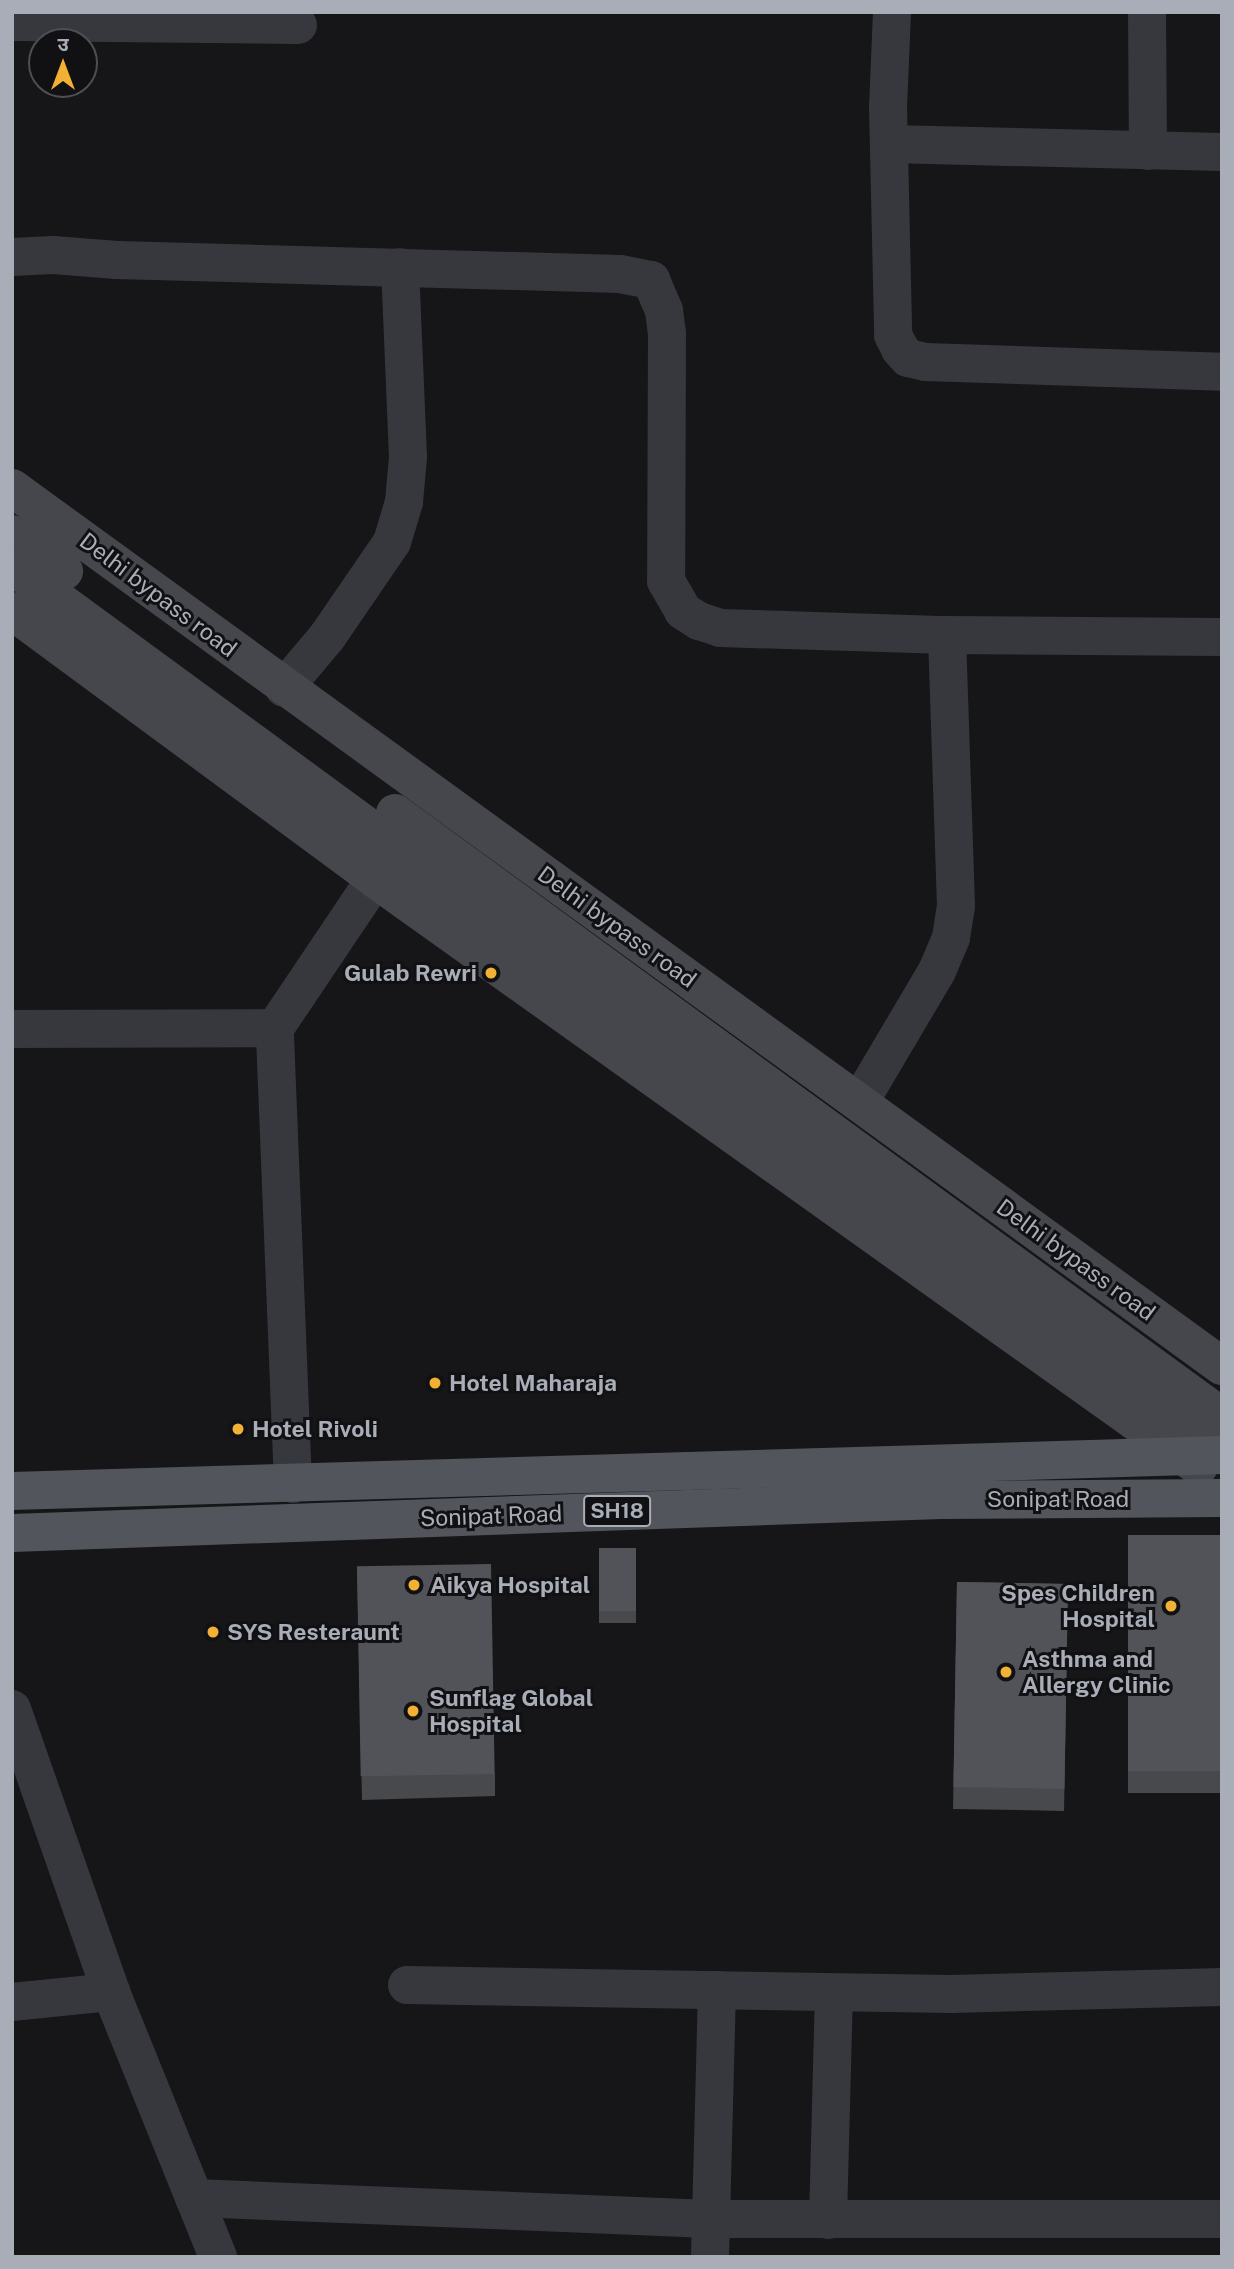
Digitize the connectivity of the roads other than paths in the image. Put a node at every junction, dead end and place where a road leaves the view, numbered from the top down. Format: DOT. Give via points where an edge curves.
graph roads {
  1 [pos="892,12"];
  2 [pos="1147,12"];
  3 [pos="12,22"];
  4 [pos="298,25"];
  5 [pos="890,144"];
  6 [pos="1148,151"];
  7 [pos="1222,152"];
  8 [pos="12,257"];
  9 [pos="400,267"];
  10 [pos="1222,372"];
  11 [pos="12,488"];
  12 [pos="24,558"];
  13 [pos="14,618"];
  14 [pos="947,635"];
  15 [pos="1222,637"];
  16 [pos="284,688"];
  17 [pos="375,879"];
  18 [pos="275,1028"];
  19 [pos="12,1029"];
  20 [pos="860,1101"];
  21 [pos="1222,1366"];
  22 [pos="1222,1417"];
  23 [pos="1222,1454"];
  24 [pos="1183,1458"];
  25 [pos="1222,1481"];
  26 [pos="293,1483"];
  27 [pos="12,1491"];
  28 [pos="1222,1498"];
  29 [pos="12,1533"];
  30 [pos="12,1709"];
  31 [pos="407,1985"];
  32 [pos="1222,1987"];
  33 [pos="717,1990"];
  34 [pos="111,1992"];
  35 [pos="834,1993"];
  36 [pos="12,2002"];
  37 [pos="194,2197"];
  38 [pos="710,2219"];
  39 [pos="1222,2219"];
  40 [pos="828,2220"];
  41 [pos="218,2257"];
  42 [pos="710,2257"];
  1 -- 5 [label="street"];
  2 -- 6 [label="street"];
  3 -- 4 [label="street"];
  5 -- 6 [label="street"];
  5 -- 10 [label="street" via="893,335 908,358"];
  6 -- 7 [label="street"];
  8 -- 9 [label="street"];
  9 -- 14 [label="street" via="620,274 651,281 664,310 667,333 666,581 683,611 720,628"];
  9 -- 16 [label="street" via="408,457 404,502 392,542 327,637"];
  11 -- 16 [label="main road, Delhi bypass road"];
  12 -- 22 [label="main road"];
  12 -- 23 [label="main road"];
  13 -- 17 [label="main road"];
  14 -- 15 [label="street"];
  14 -- 20 [label="street" via="956,906 951,938 937,971"];
  16 -- 20 [label="main road, Delhi bypass road"];
  17 -- 18 [label="street"];
  17 -- 24 [label="main road"];
  18 -- 19 [label="street"];
  18 -- 26 [label="street"];
  20 -- 21 [label="main road, Delhi bypass road"];
  23 -- 24 [label="main road, Sonipat Road / SH18"];
  24 -- 25 [label="main road"];
  24 -- 26 [label="main road, Sonipat Road / SH18"];
  26 -- 27 [label="main road, Sonipat Road / SH18"];
  28 -- 29 [label="main road, Sonipat Road / SH18" via="926,1500"];
  30 -- 34 [label="street"];
  31 -- 33 [label="street"];
  32 -- 35 [label="street"];
  33 -- 35 [label="street"];
  33 -- 38 [label="street"];
  34 -- 36 [label="street"];
  34 -- 37 [label="street"];
  35 -- 40 [label="street"];
  37 -- 38 [label="street"];
  37 -- 41 [label="street"];
  38 -- 40 [label="street"];
  38 -- 42 [label="street"];
  39 -- 40 [label="street"];
}
